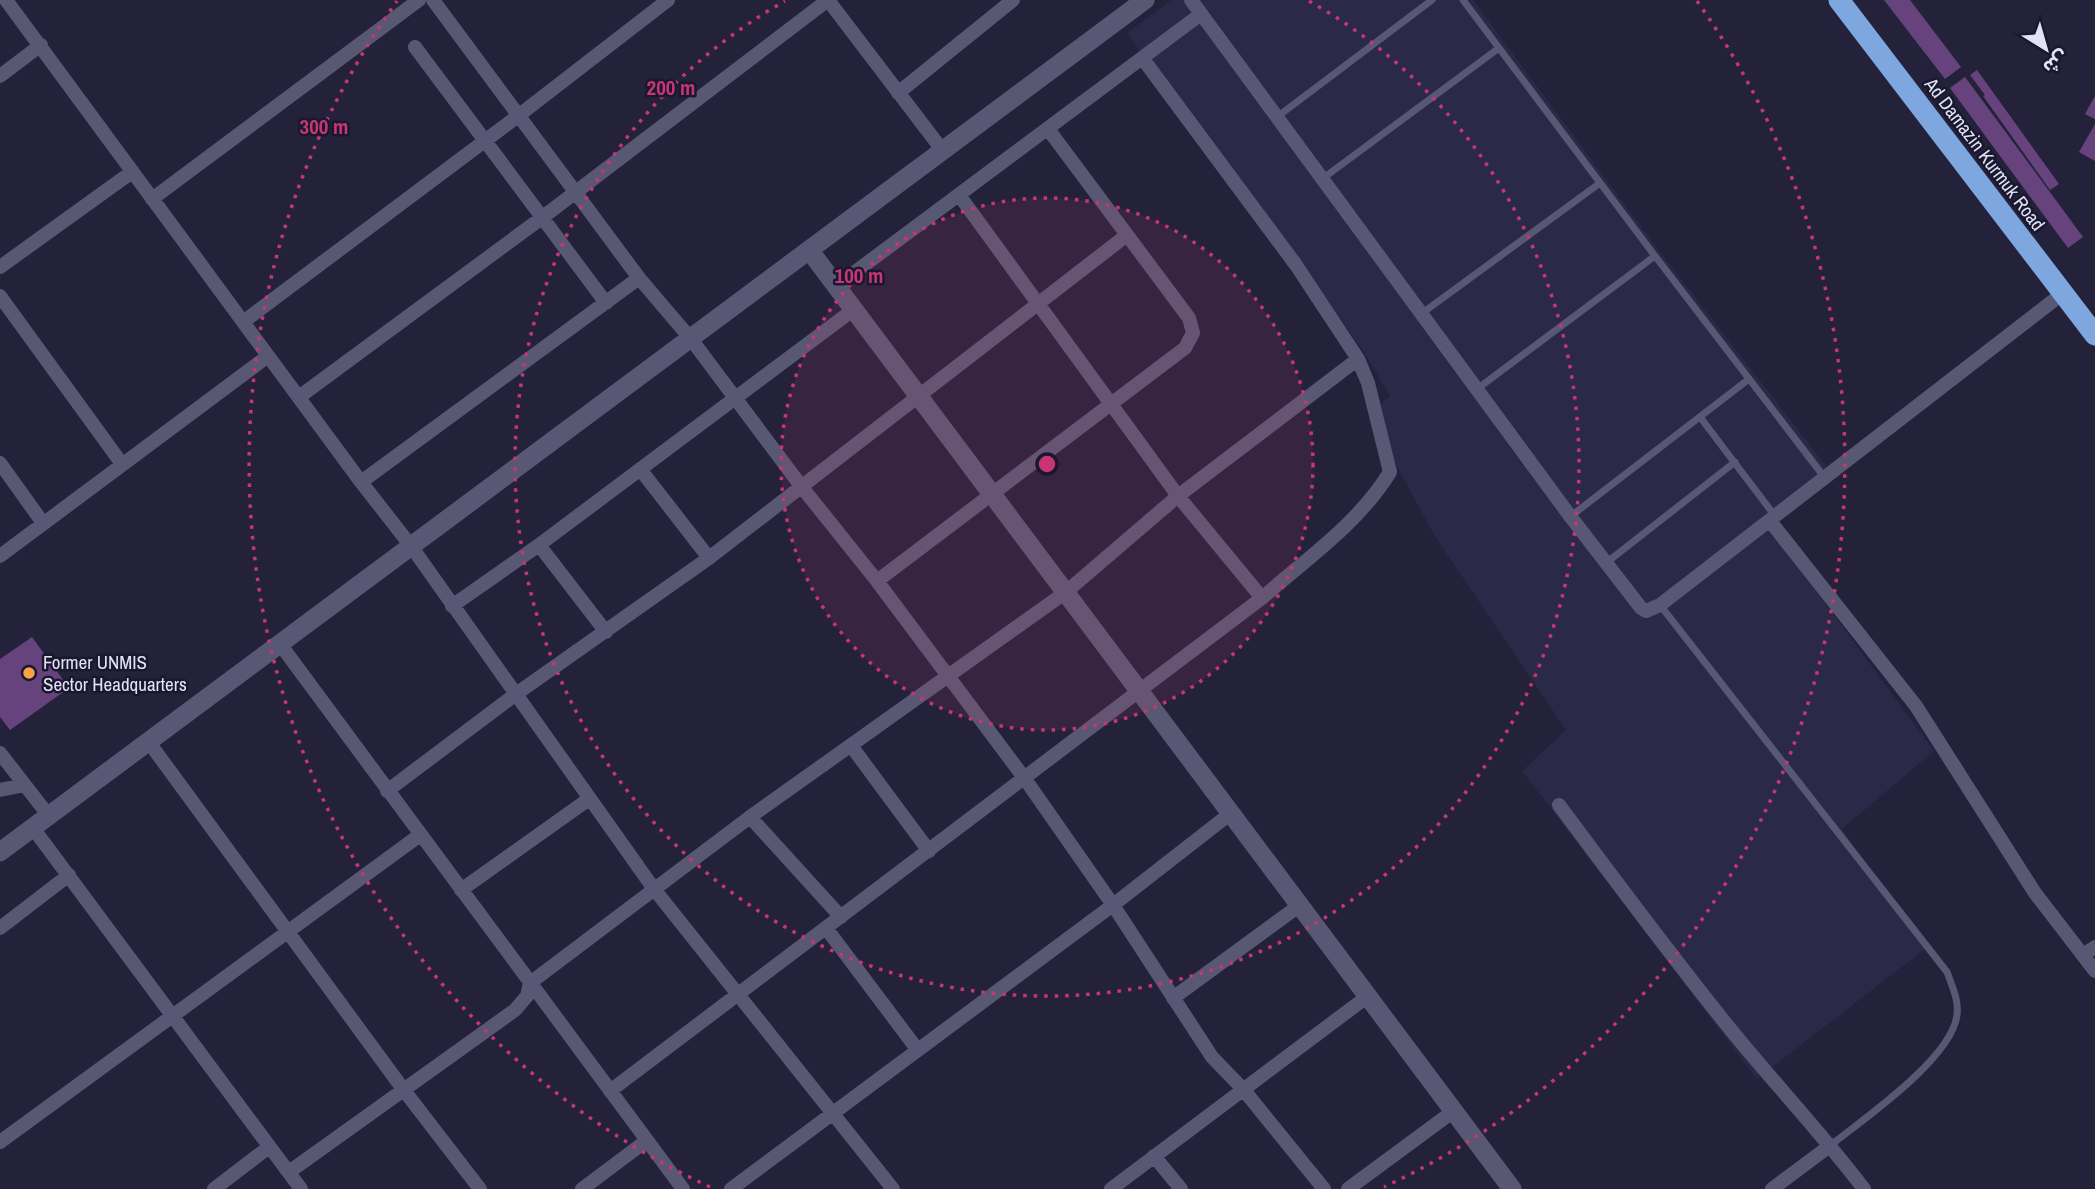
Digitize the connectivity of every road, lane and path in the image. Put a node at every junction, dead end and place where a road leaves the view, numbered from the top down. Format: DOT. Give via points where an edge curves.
graph roads {
  1 [pos="6,0"];
  2 [pos="419,0"];
  3 [pos="668,0"];
  4 [pos="828,0"];
  5 [pos="1013,0"];
  6 [pos="1145,0"];
  7 [pos="1191,0"];
  8 [pos="1432,0"];
  9 [pos="1463,0"];
  10 [pos="1839,0"];
  11 [pos="436,1"];
  12 [pos="1201,14"];
  13 [pos="41,45"];
  14 [pos="415,47"];
  15 [pos="1499,48"];
  16 [pos="1143,59"];
  17 [pos="0,76"];
  18 [pos="898,93"];
  19 [pos="518,116"];
  20 [pos="1277,117"];
  21 [pos="1048,129"];
  22 [pos="485,140"];
  23 [pos="943,151"];
  24 [pos="132,172"];
  25 [pos="1322,179"];
  26 [pos="1600,183"];
  27 [pos="577,191"];
  28 [pos="959,195"];
  29 [pos="152,199"];
  30 [pos="543,217"];
  31 [pos="1127,235"];
  32 [pos="810,251"];
  33 [pos="1655,256"];
  34 [pos="0,267"];
  35 [pos="639,278"];
  36 [pos="835,287"];
  37 [pos="2062,294"];
  38 [pos="0,296"];
  39 [pos="606,303"];
  40 [pos="1038,304"];
  41 [pos="853,310"];
  42 [pos="1421,314"];
  43 [pos="243,322"];
  44 [pos="2095,335"];
  45 [pos="691,338"];
  46 [pos="268,356"];
  47 [pos="1358,359"];
  48 [pos="1749,379"];
  49 [pos="1476,389"];
  50 [pos="917,396"];
  51 [pos="299,397"];
  52 [pos="735,398"];
  53 [pos="1111,404"];
  54 [pos="1700,416"];
  55 [pos="1735,461"];
  56 [pos="0,463"];
  57 [pos="122,464"];
  58 [pos="640,469"];
  59 [pos="1825,478"];
  60 [pos="361,482"];
  61 [pos="801,486"];
  62 [pos="991,494"];
  63 [pos="1178,496"];
  64 [pos="1570,516"];
  65 [pos="1773,519"];
  66 [pos="43,523"];
  67 [pos="539,545"];
  68 [pos="411,546"];
  69 [pos="0,556"];
  70 [pos="709,558"];
  71 [pos="1606,564"];
  72 [pos="877,581"];
  73 [pos="1066,592"];
  74 [pos="1262,598"];
  75 [pos="452,606"];
  76 [pos="1660,606"];
  77 [pos="606,632"];
  78 [pos="279,644"];
  79 [pos="948,675"];
  80 [pos="1140,692"];
  81 [pos="516,694"];
  82 [pos="148,741"];
  83 [pos="852,747"];
  84 [pos="0,753"];
  85 [pos="1025,779"];
  86 [pos="25,785"];
  87 [pos="0,790"];
  88 [pos="387,791"];
  89 [pos="589,799"];
  90 [pos="1559,804"];
  91 [pos="1231,813"];
  92 [pos="750,817"];
  93 [pos="41,822"];
  94 [pos="420,835"];
  95 [pos="929,851"];
  96 [pos="0,852"];
  97 [pos="69,875"];
  98 [pos="461,890"];
  99 [pos="653,890"];
  100 [pos="1113,905"];
  101 [pos="1300,905"];
  102 [pos="841,918"];
  103 [pos="0,928"];
  104 [pos="826,928"];
  105 [pos="289,932"];
  106 [pos="2089,951"];
  107 [pos="2095,971"];
  108 [pos="530,983"];
  109 [pos="738,996"];
  110 [pos="1368,996"];
  111 [pos="1173,998"];
  112 [pos="173,1016"];
  113 [pos="917,1049"];
  114 [pos="403,1089"];
  115 [pos="1243,1089"];
  116 [pos="610,1091"];
  117 [pos="1455,1110"];
  118 [pos="834,1112"];
  119 [pos="646,1141"];
  120 [pos="0,1142"];
  121 [pos="1831,1146"];
  122 [pos="270,1147"];
  123 [pos="1154,1156"];
  124 [pos="289,1172"];
  125 [pos="214,1189"];
  126 [pos="301,1189"];
  127 [pos="480,1189"];
  128 [pos="582,1189"];
  129 [pos="683,1189"];
  130 [pos="731,1189"];
  131 [pos="894,1189"];
  132 [pos="1111,1189"];
  133 [pos="1181,1189"];
  134 [pos="1324,1189"];
  135 [pos="1348,1189"];
  136 [pos="1512,1189"];
  137 [pos="1772,1189"];
  138 [pos="1864,1189"];
  1 -- 13 [label="street"];
  2 -- 29 [label="street"];
  3 -- 19 [label="street"];
  4 -- 18 [label="street"];
  4 -- 27 [label="street"];
  5 -- 18 [label="street"];
  6 -- 23 [label="street"];
  7 -- 12 [label="street"];
  8 -- 20 [label="lane"];
  9 -- 15 [label="lane"];
  10 -- 37 [label="highway, Ad Damazin Kurmuk Road"];
  11 -- 19 [label="street"];
  12 -- 16 [label="street"];
  12 -- 20 [label="street"];
  13 -- 17 [label="street"];
  13 -- 24 [label="street"];
  14 -- 22 [label="street"];
  15 -- 25 [label="lane"];
  15 -- 26 [label="lane"];
  16 -- 21 [label="street"];
  16 -- 47 [label="street" via="1296,265"];
  18 -- 23 [label="street"];
  19 -- 22 [label="street"];
  19 -- 27 [label="street"];
  20 -- 25 [label="street"];
  21 -- 28 [label="street"];
  21 -- 31 [label="street"];
  22 -- 30 [label="street"];
  22 -- 43 [label="street"];
  23 -- 32 [label="street"];
  24 -- 29 [label="street"];
  24 -- 34 [label="street"];
  25 -- 42 [label="street"];
  26 -- 33 [label="lane"];
  26 -- 42 [label="lane"];
  27 -- 30 [label="street"];
  27 -- 35 [label="street"];
  28 -- 36 [label="street"];
  28 -- 40 [label="street"];
  29 -- 43 [label="street"];
  30 -- 39 [label="street"];
  30 -- 51 [label="street"];
  31 -- 40 [label="street"];
  31 -- 53 [label="street" via="1189,318 1193,333 1185,348"];
  32 -- 36 [label="street"];
  32 -- 45 [label="street"];
  33 -- 48 [label="lane"];
  33 -- 49 [label="lane"];
  35 -- 39 [label="street"];
  35 -- 45 [label="street"];
  36 -- 41 [label="street"];
  37 -- 44 [label="highway, Ad Damazin Kurmuk Road"];
  37 -- 59 [label="street"];
  38 -- 57 [label="street"];
  39 -- 60 [label="street"];
  40 -- 50 [label="street"];
  40 -- 53 [label="street"];
  41 -- 50 [label="street"];
  41 -- 52 [label="street"];
  42 -- 49 [label="street"];
  43 -- 46 [label="street"];
  45 -- 52 [label="street"];
  45 -- 68 [label="street"];
  46 -- 51 [label="street"];
  46 -- 57 [label="street"];
  47 -- 63 [label="street"];
  47 -- 74 [label="street" via="1390,472 1377,495"];
  48 -- 54 [label="lane"];
  48 -- 59 [label="lane"];
  49 -- 64 [label="street"];
  50 -- 61 [label="street"];
  50 -- 62 [label="street"];
  51 -- 60 [label="street"];
  52 -- 58 [label="street"];
  52 -- 61 [label="street"];
  53 -- 62 [label="street"];
  53 -- 63 [label="street"];
  54 -- 55 [label="lane"];
  54 -- 64 [label="lane"];
  55 -- 65 [label="lane"];
  55 -- 71 [label="lane"];
  56 -- 66 [label="street"];
  57 -- 66 [label="street"];
  58 -- 67 [label="street"];
  58 -- 70 [label="street"];
  59 -- 65 [label="street"];
  60 -- 68 [label="street"];
  61 -- 70 [label="street"];
  61 -- 72 [label="street"];
  62 -- 72 [label="street"];
  62 -- 73 [label="street"];
  63 -- 73 [label="street"];
  63 -- 74 [label="street"];
  64 -- 71 [label="street"];
  65 -- 76 [label="street"];
  65 -- 106 [label="street" via="1916,706 2035,893"];
  66 -- 69 [label="street"];
  67 -- 75 [label="street"];
  67 -- 77 [label="street"];
  68 -- 75 [label="street"];
  68 -- 78 [label="street"];
  70 -- 77 [label="street"];
  71 -- 76 [label="street" via="1641,608 1648,612"];
  72 -- 79 [label="street"];
  73 -- 79 [label="street"];
  73 -- 80 [label="street"];
  74 -- 80 [label="street"];
  75 -- 81 [label="street"];
  76 -- 121 [label="lane" via="1947,972 1956,998 1957,1015 1941,1049"];
  77 -- 81 [label="street"];
  78 -- 82 [label="street"];
  78 -- 88 [label="street"];
  79 -- 83 [label="street"];
  79 -- 85 [label="street"];
  80 -- 85 [label="street"];
  80 -- 91 [label="street"];
  81 -- 88 [label="street"];
  81 -- 89 [label="street"];
  82 -- 93 [label="street"];
  82 -- 105 [label="street"];
  83 -- 92 [label="street"];
  83 -- 95 [label="street"];
  84 -- 86 [label="street"];
  85 -- 95 [label="street"];
  85 -- 100 [label="street"];
  86 -- 87 [label="street"];
  86 -- 93 [label="street"];
  88 -- 94 [label="street"];
  89 -- 98 [label="street"];
  89 -- 99 [label="street"];
  90 -- 121 [label="street" via="1728,1026"];
  91 -- 100 [label="street"];
  91 -- 101 [label="street"];
  92 -- 99 [label="street"];
  92 -- 102 [label="street"];
  93 -- 96 [label="street"];
  93 -- 97 [label="street"];
  94 -- 98 [label="street"];
  94 -- 105 [label="street"];
  95 -- 102 [label="street"];
  97 -- 103 [label="street"];
  97 -- 112 [label="street"];
  98 -- 108 [label="street"];
  99 -- 108 [label="street"];
  99 -- 109 [label="street"];
  100 -- 111 [label="street"];
  100 -- 113 [label="street"];
  101 -- 110 [label="street"];
  101 -- 111 [label="street"];
  102 -- 104 [label="street"];
  104 -- 109 [label="street"];
  104 -- 113 [label="street"];
  105 -- 112 [label="street"];
  105 -- 114 [label="street"];
  106 -- 107 [label="street"];
  108 -- 114 [label="street" via="527,996 515,1010"];
  108 -- 116 [label="street"];
  109 -- 116 [label="street"];
  109 -- 118 [label="street"];
  110 -- 115 [label="street"];
  110 -- 117 [label="street"];
  111 -- 115 [label="street" via="1212,1057"];
  112 -- 120 [label="street"];
  112 -- 122 [label="street"];
  113 -- 118 [label="street"];
  114 -- 124 [label="street"];
  114 -- 127 [label="street"];
  115 -- 123 [label="street"];
  115 -- 134 [label="street"];
  116 -- 119 [label="street"];
  117 -- 135 [label="street"];
  117 -- 136 [label="street"];
  118 -- 130 [label="street"];
  118 -- 131 [label="street"];
  119 -- 128 [label="street"];
  119 -- 129 [label="street"];
  121 -- 137 [label="street"];
  121 -- 138 [label="street"];
  122 -- 124 [label="street"];
  122 -- 125 [label="street"];
  123 -- 132 [label="street"];
  123 -- 133 [label="street"];
  124 -- 126 [label="street"];
}
